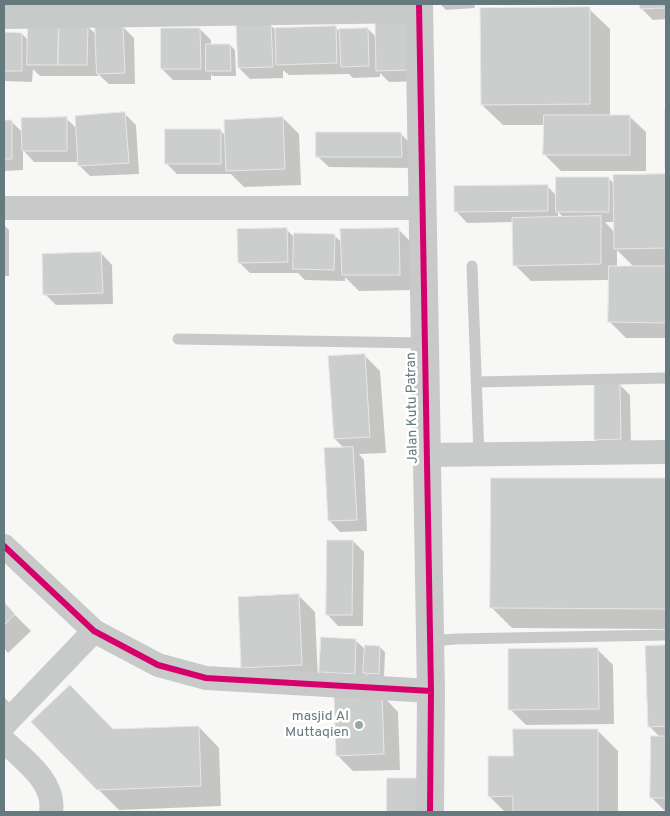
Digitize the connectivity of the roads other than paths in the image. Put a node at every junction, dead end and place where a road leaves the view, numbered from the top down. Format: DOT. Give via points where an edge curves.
graph roads {
  1 [pos="419,7"];
  2 [pos="4,17"];
  3 [pos="4,208"];
  4 [pos="423,208"];
  5 [pos="472,266"];
  6 [pos="178,338"];
  7 [pos="425,343"];
  8 [pos="666,378"];
  9 [pos="476,382"];
  10 [pos="666,452"];
  11 [pos="479,455"];
  12 [pos="427,456"];
  13 [pos="4,546"];
  14 [pos="94,631"];
  15 [pos="666,635"];
  16 [pos="430,641"];
  17 [pos="431,691"];
  18 [pos="4,726"];
  19 [pos="4,741"];
  20 [pos="51,812"];
  21 [pos="430,812"];
  1 -- 2 [label="street"];
  1 -- 4 [label="street, Jalan Kutu Patran"];
  3 -- 4 [label="street"];
  4 -- 7 [label="street, Jalan Kutu Patran"];
  5 -- 9 [label="lane"];
  6 -- 7 [label="lane"];
  7 -- 12 [label="street, Jalan Kutu Patran"];
  8 -- 9 [label="lane"];
  9 -- 11 [label="lane"];
  10 -- 11 [label="street"];
  11 -- 12 [label="street"];
  12 -- 16 [label="street, Jalan Kutu Patran"];
  13 -- 14 [label="street"];
  14 -- 17 [label="street" via="158,665 206,678"];
  14 -- 18 [label="street"];
  15 -- 16 [label="lane"];
  16 -- 17 [label="street, Jalan Kutu Patran"];
  17 -- 21 [label="street, Jalan Kutu Patran"];
  19 -- 20 [label="street" via="47,785 53,803"];
}
